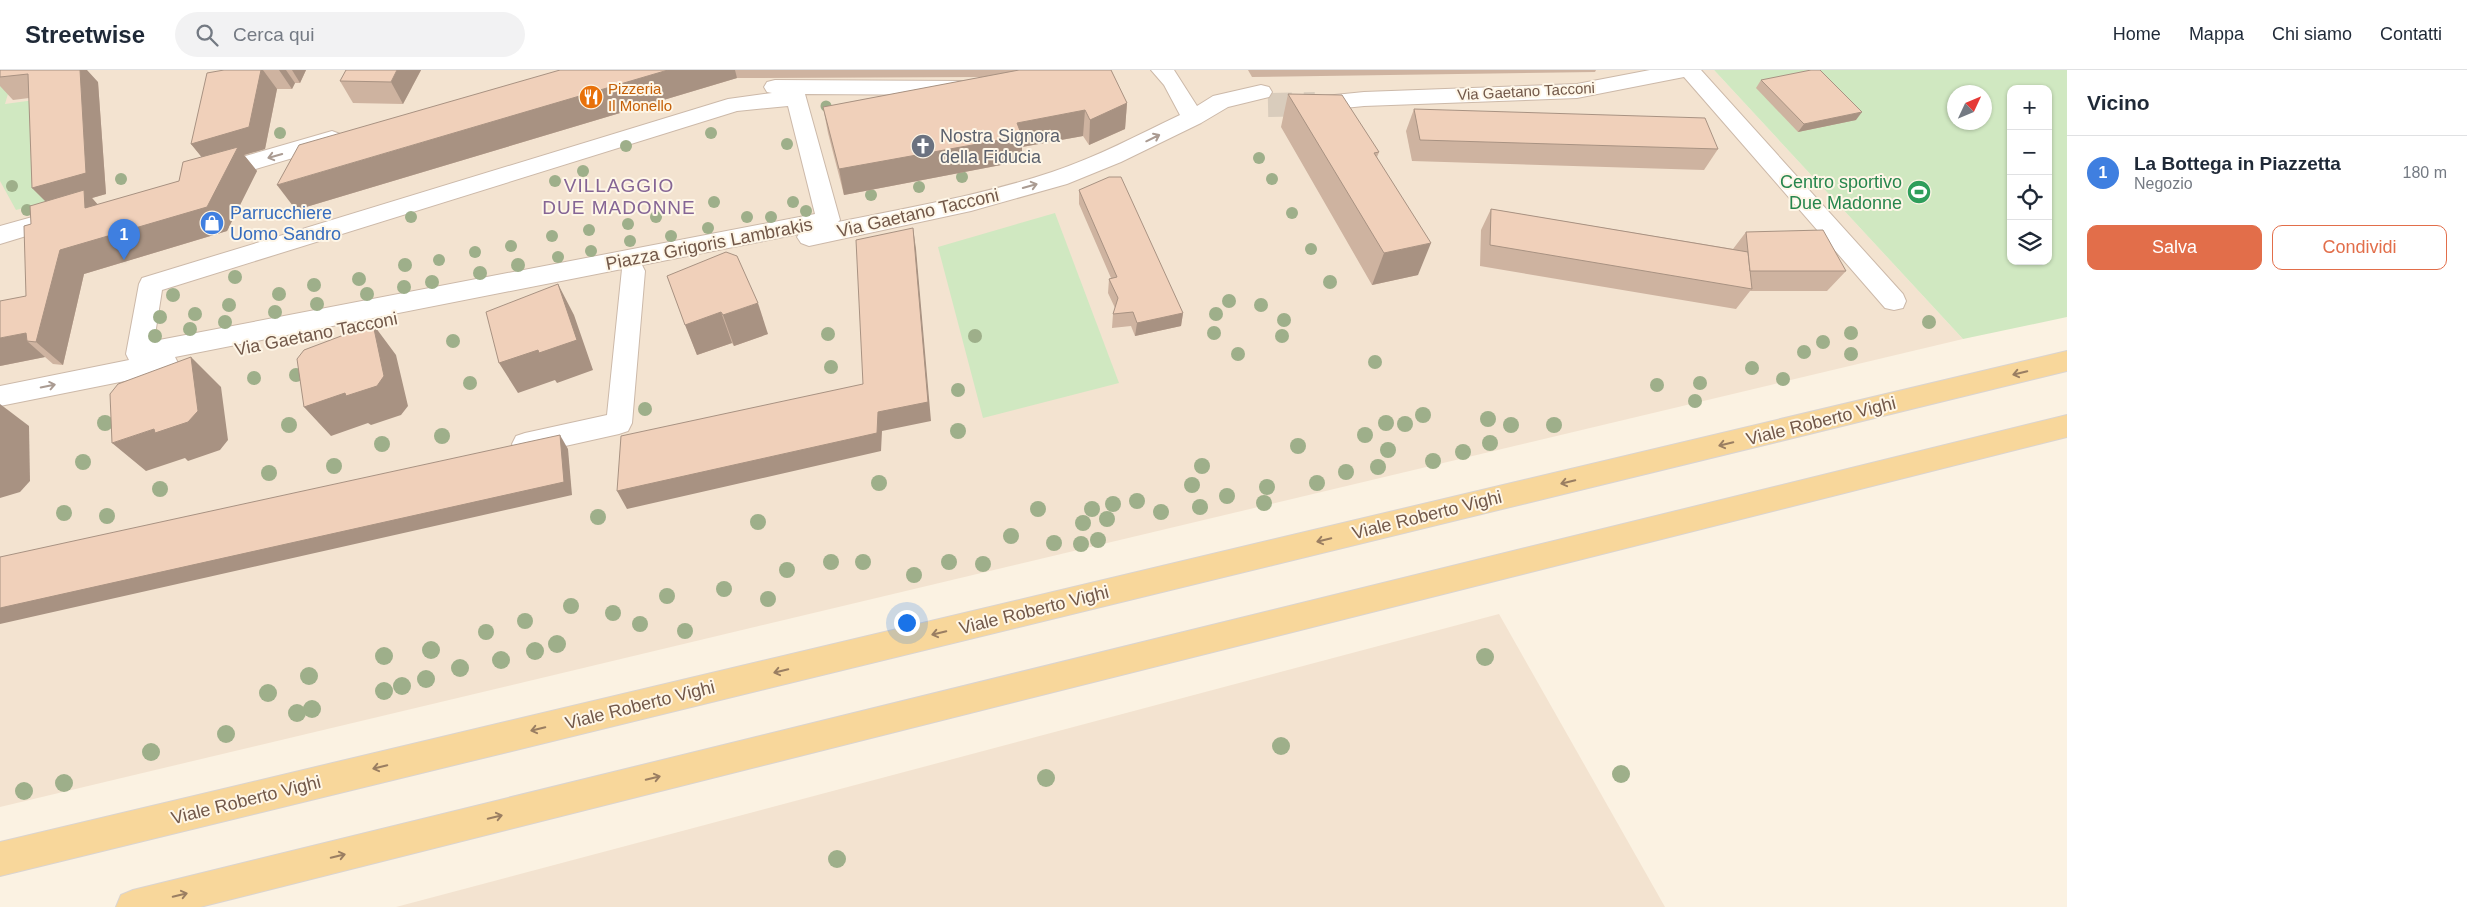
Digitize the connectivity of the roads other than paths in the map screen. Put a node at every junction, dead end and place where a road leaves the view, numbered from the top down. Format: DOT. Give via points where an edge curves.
graph roads {
  1 [pos="1162,70"];
  2 [pos="1687,70"];
  3 [pos="985,88"];
  4 [pos="1311,98"];
  5 [pos="1264,99"];
  6 [pos="1193,118"];
  7 [pos="356,132"];
  8 [pos="197,178"];
  9 [pos="86,210"];
  10 [pos="0,235"];
  11 [pos="632,271"];
  12 [pos="151,284"];
  13 [pos="1894,301"];
  14 [pos="2067,362"];
  15 [pos="118,373"];
  16 [pos="0,396"];
  17 [pos="2067,426"];
  18 [pos="503,448"];
  19 [pos="0,859"];
  20 [pos="132,907"];
  1 -- 6 [label="street"];
  2 -- 4 [label="street, Via Gaetano Tacconi" via="1576,91"];
  2 -- 13 [label="street"];
  3 -- 15 [label="street" via="749,85 138,276"];
  5 -- 6 [label="street, Via Gaetano Tacconi"];
  11 -- 6 [label="street, Via Gaetano Tacconi, one-way" via="971,203 1059,178"];
  7 -- 8 [label="street, one-way"];
  9 -- 10 [label="street"];
  11 -- 15 [label="street, Via Gaetano Tacconi"];
  11 -- 18 [label="street" via="619,423"];
  12 -- 12 [label="street, Piazza Grigoris Lambrakis" via="736,104 797,98 828,220 139,354"];
  14 -- 19 [label="main road, Viale Roberto Vighi, one-way"];
  16 -- 15 [label="street, Via Gaetano Tacconi, one-way"];
  20 -- 17 [label="main road, one-way"];
}
